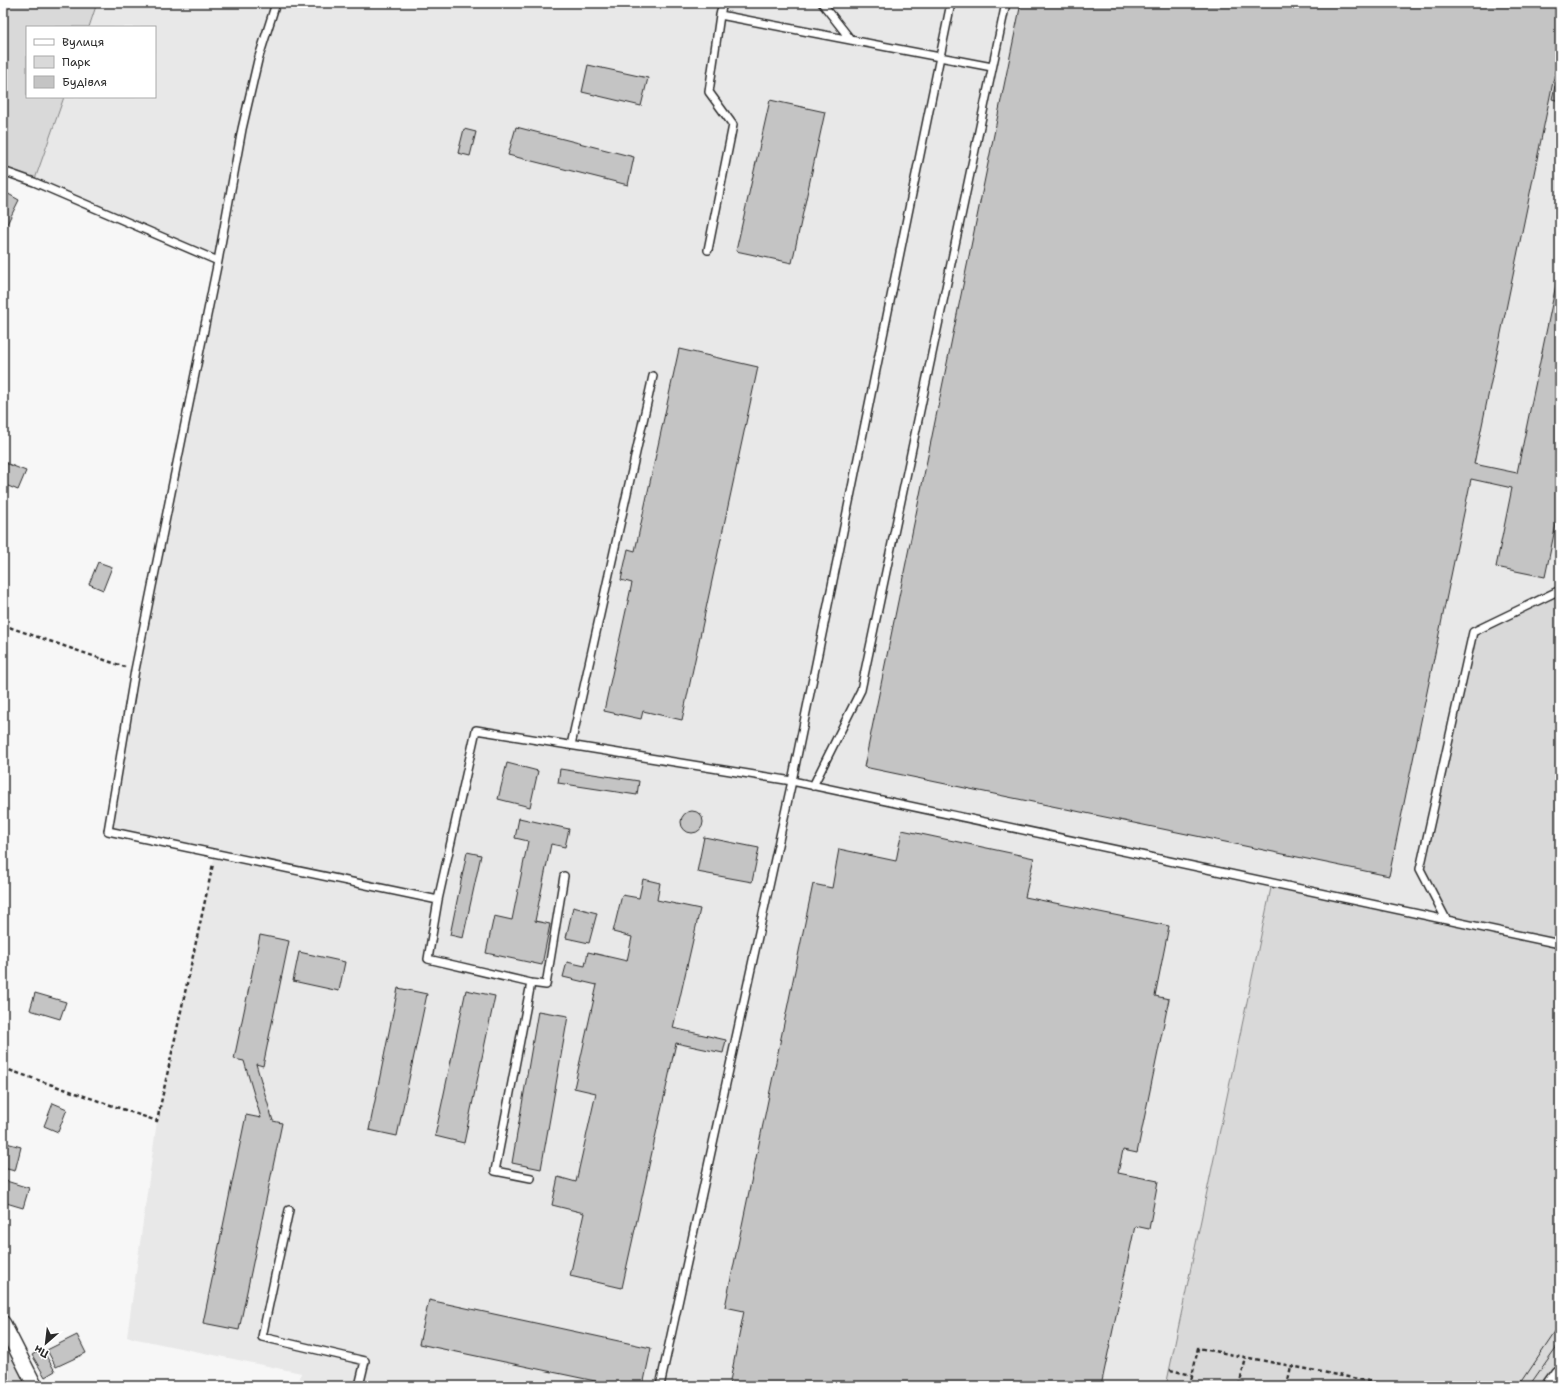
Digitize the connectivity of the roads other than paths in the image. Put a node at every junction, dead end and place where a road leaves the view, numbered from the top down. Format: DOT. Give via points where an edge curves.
graph roads {
  1 [pos="276,3"];
  2 [pos="723,3"];
  3 [pos="822,3"];
  4 [pos="951,3"];
  5 [pos="1006,3"];
  6 [pos="720,15"];
  7 [pos="851,40"];
  8 [pos="940,57"];
  9 [pos="992,67"];
  10 [pos="3,171"];
  11 [pos="708,250"];
  12 [pos="218,261"];
  13 [pos="653,376"];
  14 [pos="1560,590"];
  15 [pos="571,745"];
  16 [pos="792,781"];
  17 [pos="813,786"];
  18 [pos="564,876"];
  19 [pos="438,900"];
  20 [pos="1446,919"];
  21 [pos="1560,944"];
  22 [pos="531,983"];
  23 [pos="531,1178"];
  24 [pos="289,1210"];
  25 [pos="3,1323"];
  26 [pos="1560,1375"];
  27 [pos="35,1386"];
  28 [pos="359,1386"];
  29 [pos="660,1386"];
  30 [pos="1552,1386"];
  1 -- 12 [label="lane" via="258,60 244,121"];
  2 -- 6 [label="lane"];
  3 -- 7 [label="lane"];
  4 -- 8 [label="lane"];
  5 -- 9 [label="lane"];
  6 -- 7 [label="lane"];
  6 -- 11 [label="lane" via="709,92 733,125"];
  7 -- 8 [label="lane"];
  8 -- 9 [label="lane"];
  8 -- 16 [label="lane"];
  9 -- 17 [label="lane" via="861,690"];
  10 -- 12 [label="lane"];
  12 -- 19 [label="lane" via="135,670 108,831"];
  13 -- 15 [label="lane"];
  14 -- 20 [label="lane" via="1473,632 1420,870"];
  15 -- 16 [label="lane"];
  15 -- 19 [label="lane" via="476,730"];
  16 -- 17 [label="lane"];
  16 -- 29 [label="lane"];
  17 -- 20 [label="lane"];
  18 -- 22 [label="lane" via="546,985"];
  19 -- 22 [label="lane" via="428,959"];
  20 -- 21 [label="lane"];
  22 -- 23 [label="lane" via="495,1171"];
  24 -- 28 [label="lane" via="262,1337 365,1361"];
  25 -- 27 [label="street"];
  26 -- 30 [label="main road"];
}
